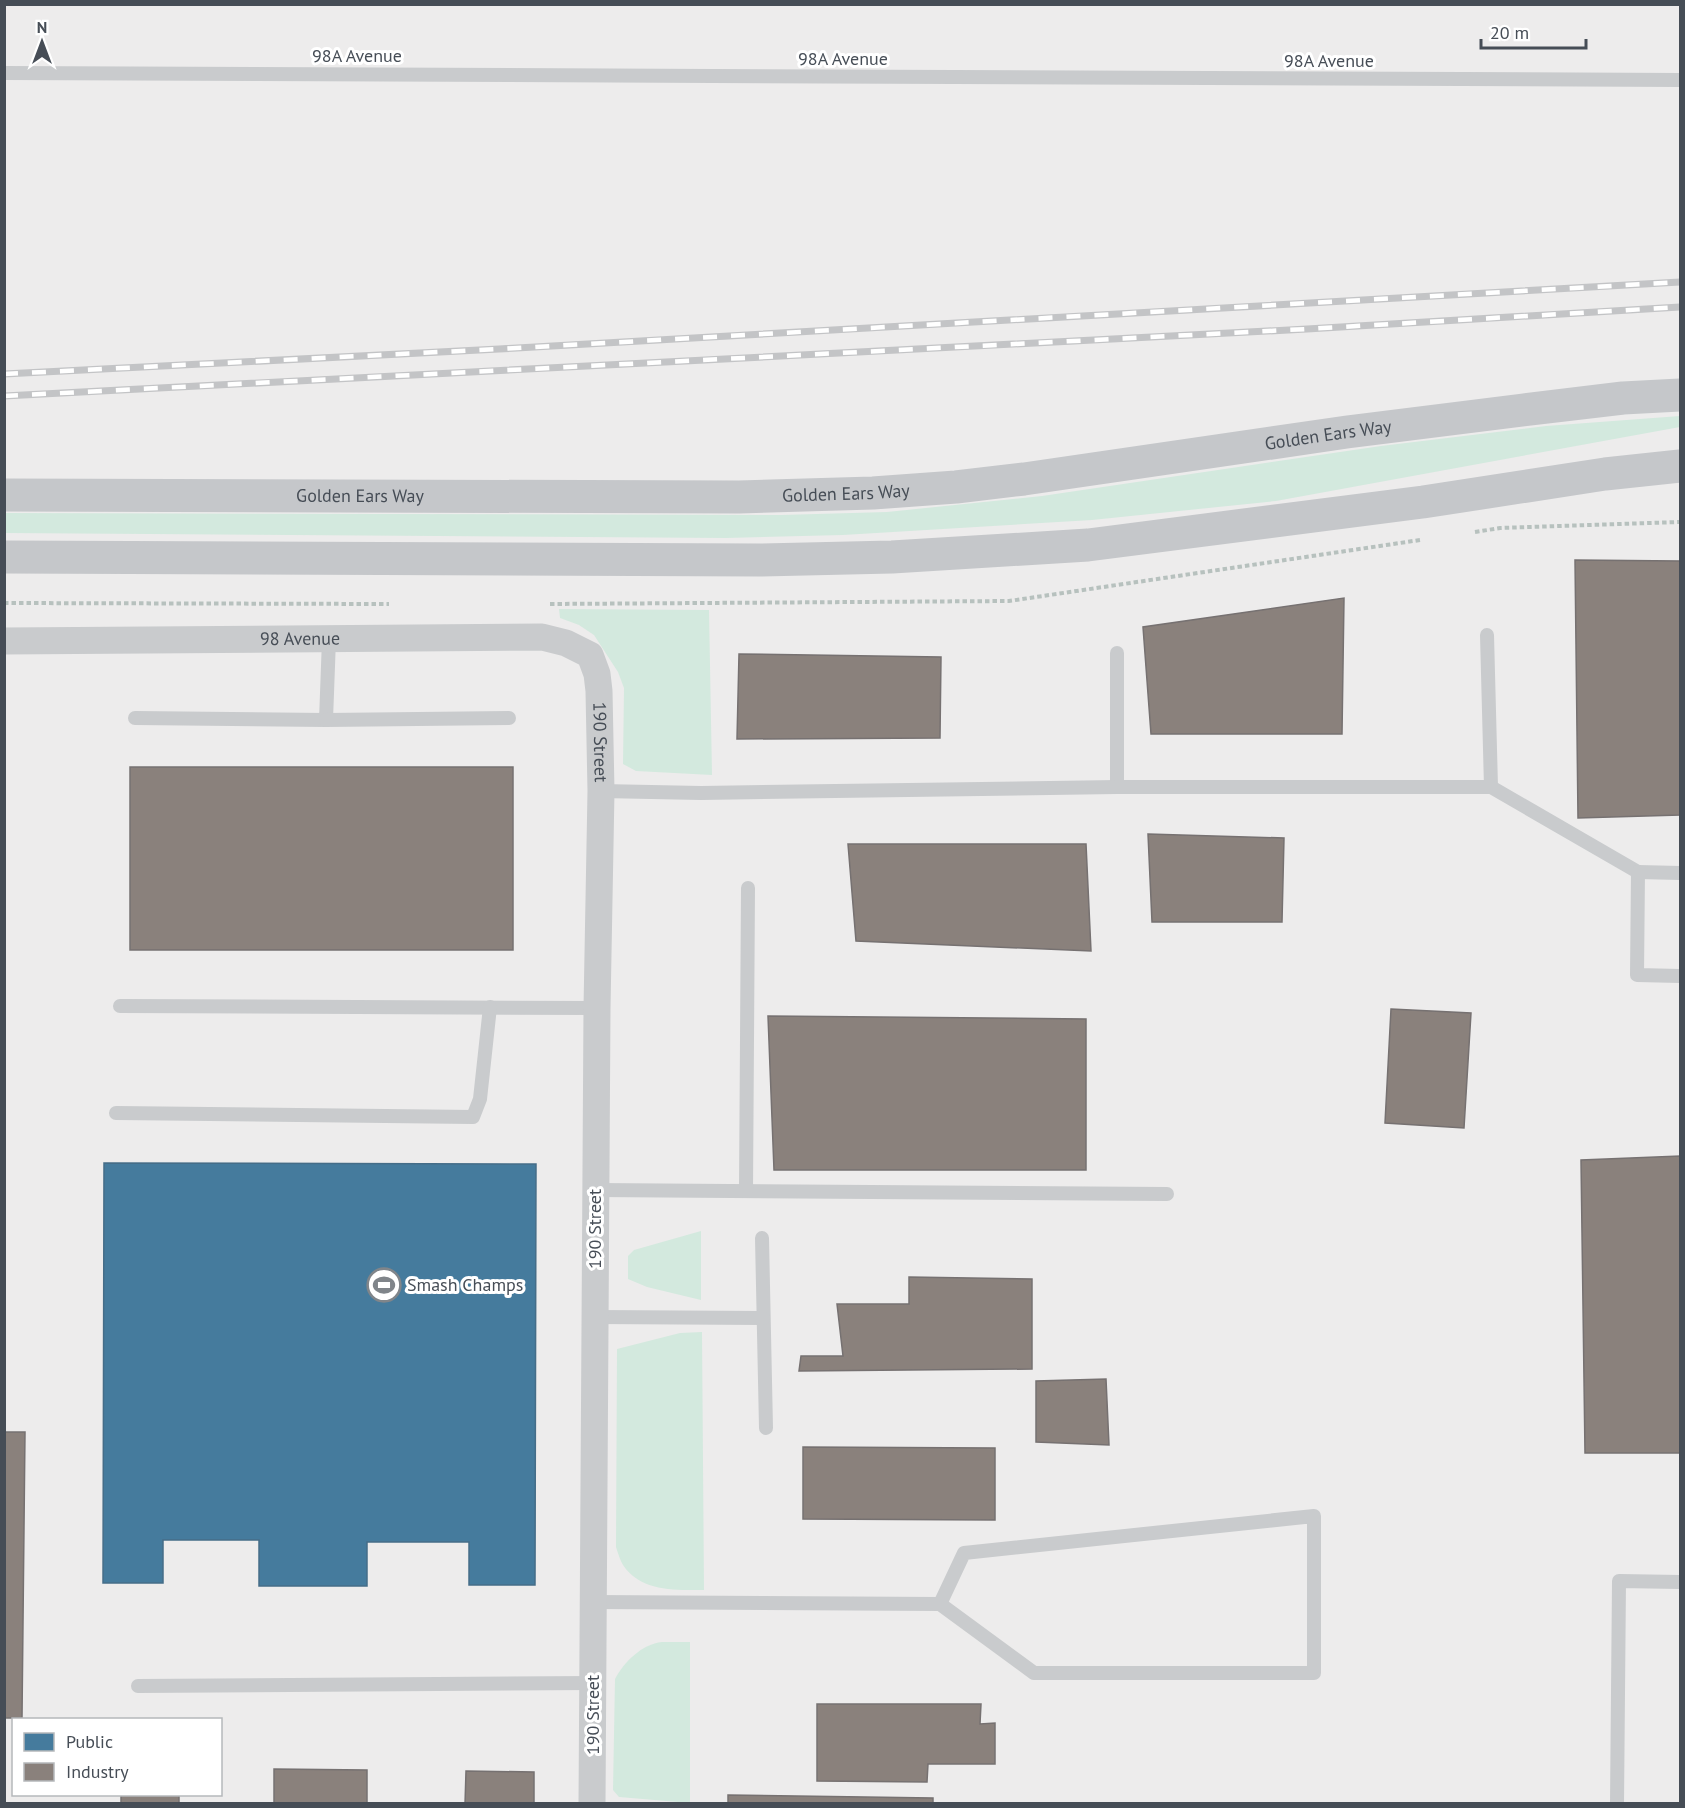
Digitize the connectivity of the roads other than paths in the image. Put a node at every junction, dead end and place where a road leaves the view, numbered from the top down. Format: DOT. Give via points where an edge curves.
graph roads {
  1 [pos="4,73"];
  2 [pos="1680,80"];
  3 [pos="1680,395"];
  4 [pos="1680,466"];
  5 [pos="4,495"];
  6 [pos="4,557"];
  7 [pos="1487,634"];
  8 [pos="329,639"];
  9 [pos="4,641"];
  10 [pos="1117,653"];
  11 [pos="590,655"];
  12 [pos="135,718"];
  13 [pos="509,718"];
  14 [pos="326,720"];
  15 [pos="1117,787"];
  16 [pos="1491,787"];
  17 [pos="601,791"];
  18 [pos="1638,872"];
  19 [pos="1680,873"];
  20 [pos="748,888"];
  21 [pos="1680,976"];
  22 [pos="120,1006"];
  23 [pos="490,1008"];
  24 [pos="597,1008"];
  25 [pos="116,1113"];
  26 [pos="596,1190"];
  27 [pos="746,1191"];
  28 [pos="1167,1194"];
  29 [pos="762,1238"];
  30 [pos="595,1317"];
  31 [pos="764,1318"];
  32 [pos="766,1428"];
  33 [pos="1680,1582"];
  34 [pos="593,1602"];
  35 [pos="940,1604"];
  36 [pos="593,1683"];
  37 [pos="138,1686"];
  38 [pos="592,1803"];
  39 [pos="1617,1803"];
  1 -- 2 [label="lane, 98A Avenue"];
  3 -- 5 [label="main road, Golden Ears Way" via="1623,398 1347,432 956,487 873,493 739,497"];
  4 -- 6 [label="main road" via="1088,544 892,557"];
  7 -- 16 [label="lane"];
  8 -- 9 [label="street, 98 Avenue"];
  8 -- 11 [label="street, 98 Avenue" via="542,637"];
  8 -- 14 [label="lane"];
  10 -- 15 [label="lane"];
  11 -- 17 [label="street, 190 Street" via="599,691"];
  12 -- 14 [label="lane"];
  13 -- 14 [label="lane"];
  15 -- 16 [label="lane"];
  15 -- 17 [label="lane"];
  16 -- 18 [label="lane"];
  17 -- 24 [label="street, 190 Street"];
  18 -- 19 [label="lane"];
  18 -- 21 [label="lane" via="1637,975"];
  20 -- 27 [label="lane"];
  22 -- 23 [label="lane"];
  23 -- 24 [label="lane"];
  23 -- 25 [label="lane" via="480,1099 473,1117"];
  24 -- 26 [label="street, 190 Street"];
  26 -- 27 [label="lane"];
  26 -- 30 [label="street, 190 Street"];
  27 -- 28 [label="lane"];
  29 -- 31 [label="lane"];
  30 -- 31 [label="lane"];
  30 -- 34 [label="street, 190 Street"];
  31 -- 32 [label="lane"];
  33 -- 39 [label="lane" via="1619,1581"];
  34 -- 35 [label="lane"];
  34 -- 36 [label="street, 190 Street"];
  35 -- 35 [label="lane" via="1034,1673 1314,1673 1314,1516 964,1553"];
  36 -- 37 [label="lane"];
  36 -- 38 [label="street, 190 Street"];
}
